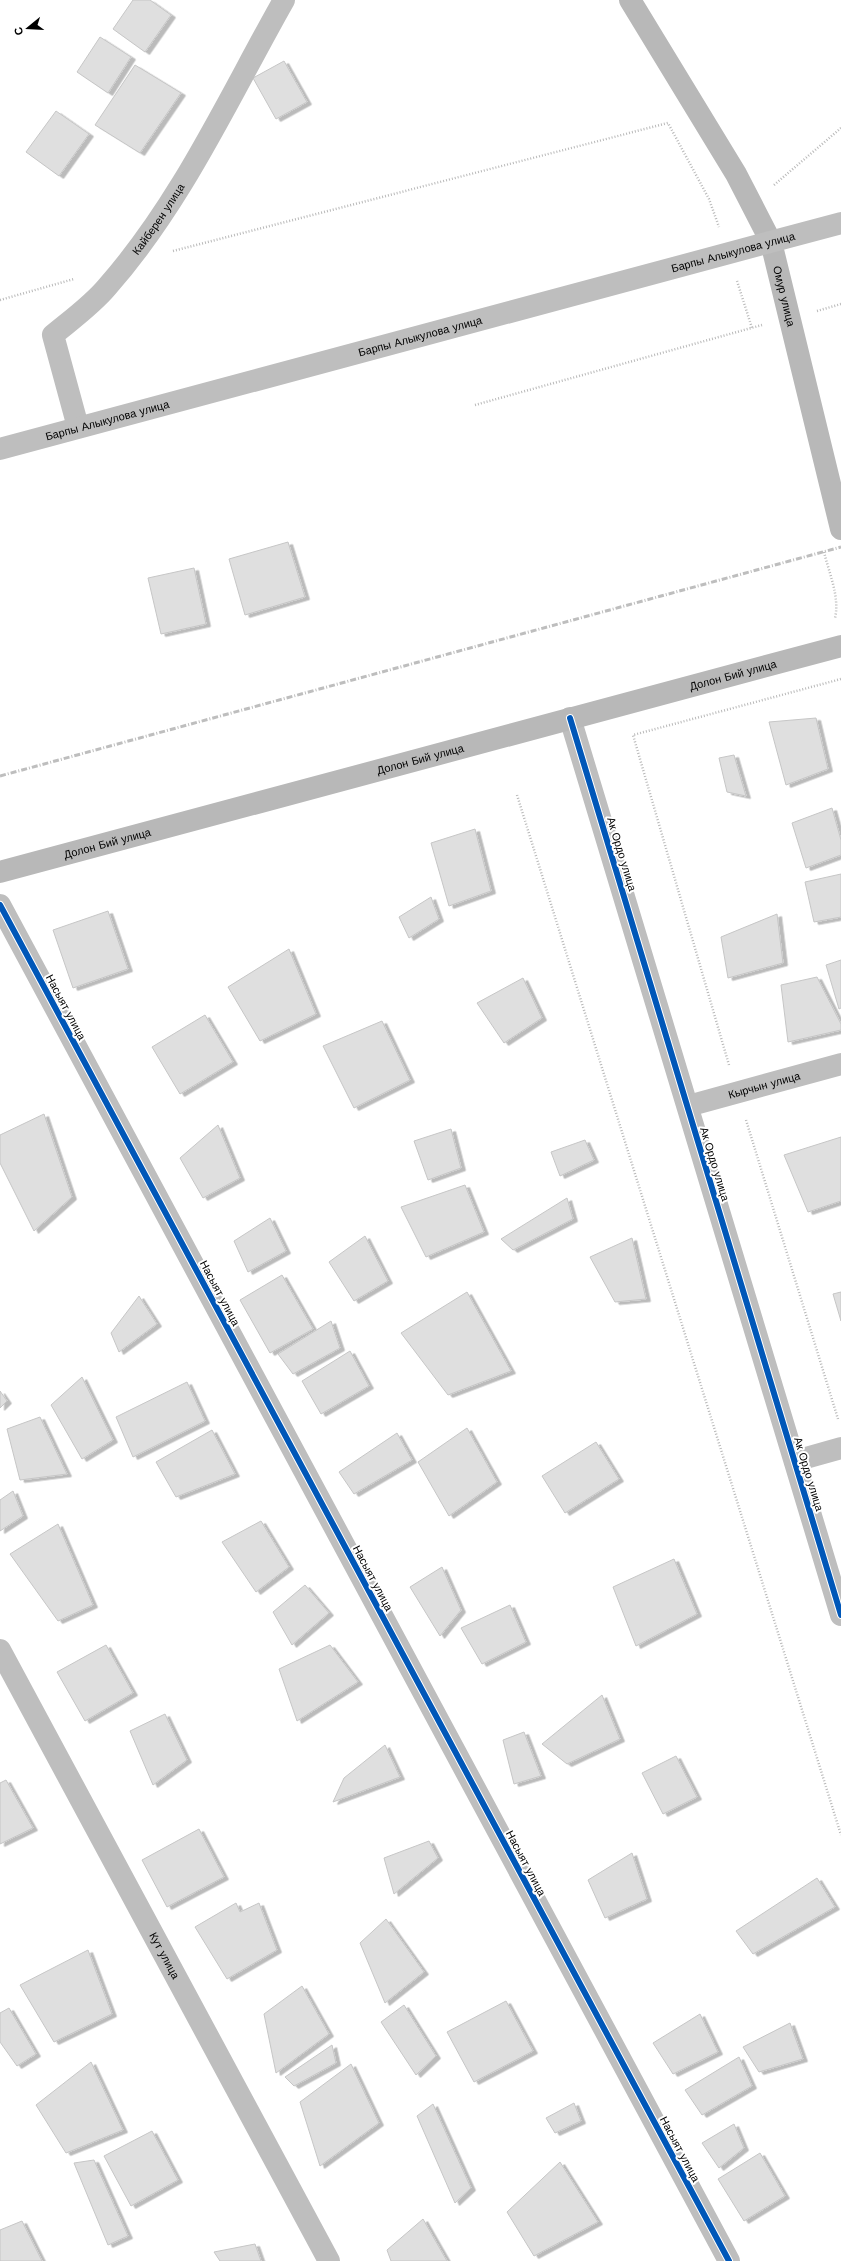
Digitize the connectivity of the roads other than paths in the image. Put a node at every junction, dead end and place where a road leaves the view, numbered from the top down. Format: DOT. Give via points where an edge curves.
graph roads {
  1 [pos="284,0"];
  2 [pos="630,0"];
  3 [pos="841,223"];
  4 [pos="771,242"];
  5 [pos="78,427"];
  6 [pos="0,449"];
  7 [pos="841,529"];
  8 [pos="841,646"];
  9 [pos="570,718"];
  10 [pos="0,872"];
  11 [pos="0,905"];
  12 [pos="841,1064"];
  13 [pos="688,1106"];
  14 [pos="841,1448"];
  15 [pos="795,1461"];
  16 [pos="841,1615"];
  17 [pos="0,1650"];
  18 [pos="329,2261"];
  19 [pos="729,2261"];
  1 -- 5 [label="street, Кайберен улица" via="218,122 154,226 107,288 53,335"];
  2 -- 4 [label="street, Омур улица" via="745,191"];
  3 -- 4 [label="street, Барпы Алыкулова улица"];
  4 -- 5 [label="street, Барпы Алыкулова улица"];
  4 -- 7 [label="street, Омур улица"];
  5 -- 6 [label="street, Барпы Алыкулова улица"];
  8 -- 9 [label="street, Долон Бий улица"];
  9 -- 10 [label="street, Долон Бий улица"];
  9 -- 13 [label="street, Ак Ордо улица"];
  11 -- 19 [label="street, Насыят улица"];
  12 -- 13 [label="street, Кырчын улица"];
  13 -- 15 [label="street, Ак Ордо улица"];
  14 -- 15 [label="street"];
  15 -- 16 [label="street, Ак Ордо улица"];
  17 -- 18 [label="street, Кут улица"];
}
